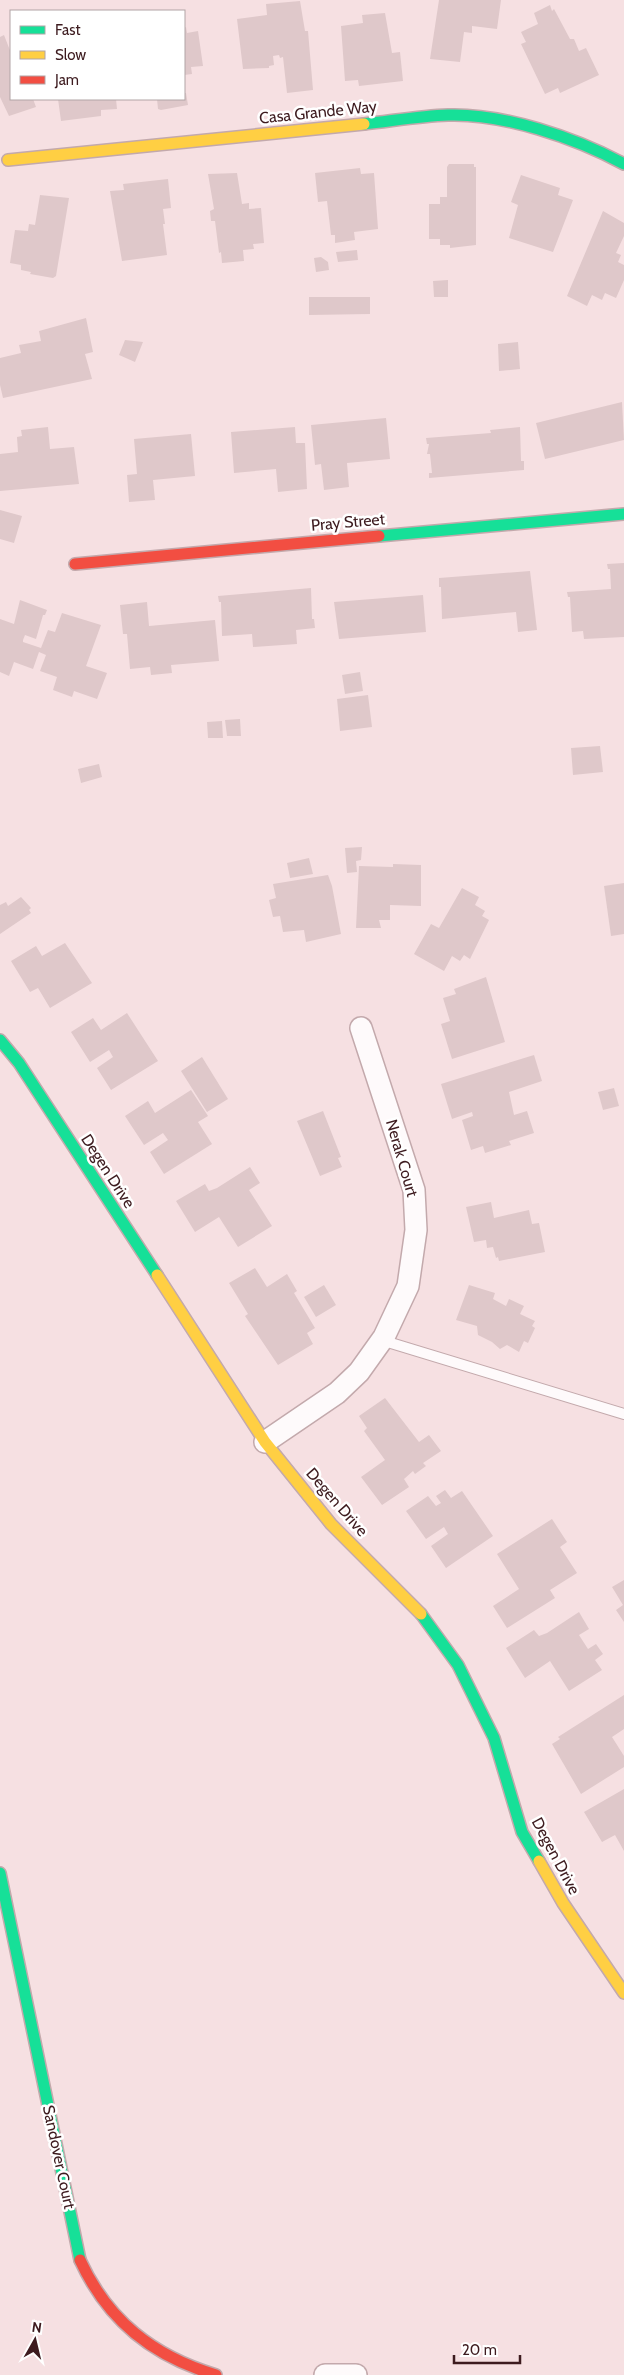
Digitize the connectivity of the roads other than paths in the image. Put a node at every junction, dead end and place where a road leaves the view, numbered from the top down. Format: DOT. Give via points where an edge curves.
graph roads {
  1 [pos="8,160"];
  2 [pos="624,164"];
  3 [pos="624,514"];
  4 [pos="74,564"];
  5 [pos="361,1028"];
  6 [pos="0,1040"];
  7 [pos="381,1340"];
  8 [pos="624,1414"];
  9 [pos="265,1442"];
  10 [pos="0,1873"];
  11 [pos="624,1993"];
  12 [pos="179,2370"];
  13 [pos="216,2375"];
  14 [pos="325,2375"];
  15 [pos="356,2375"];
  1 -- 2 [label="street, Casa Grande Way" via="449,115 519,124 553,133"];
  3 -- 4 [label="street, Pray Street"];
  5 -- 7 [label="street, Nerak Court" via="414,1190 416,1230 408,1286"];
  6 -- 9 [label="street, Degen Drive" via="19,1063"];
  7 -- 8 [label="lane"];
  7 -- 9 [label="street, Nerak Court" via="359,1372 337,1393"];
  9 -- 11 [label="street, Degen Drive" via="331,1524 420,1612 458,1664 494,1738 522,1832 562,1903"];
  10 -- 12 [label="street, Sandover Court" via="80,2260 91,2283 122,2323"];
  12 -- 13 [label="street, Sandover Court"];
  14 -- 15 [label="street"];
}
